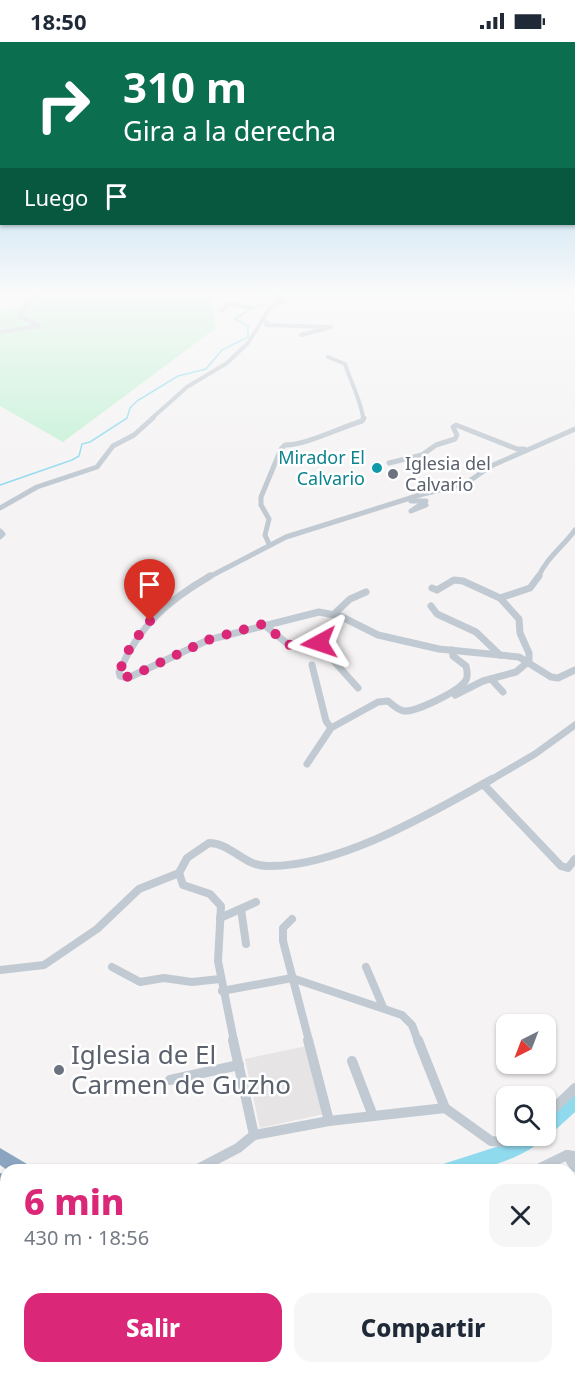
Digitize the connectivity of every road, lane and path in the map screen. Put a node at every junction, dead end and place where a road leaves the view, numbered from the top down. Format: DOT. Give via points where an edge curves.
graph roads {
  1 [pos="233,357"];
  2 [pos="328,357"];
  3 [pos="575,429"];
  4 [pos="541,445"];
  5 [pos="389,463"];
  6 [pos="405,501"];
  7 [pos="426,505"];
  8 [pos="0,508"];
  9 [pos="575,530"];
  10 [pos="0,531"];
  11 [pos="0,537"];
  12 [pos="269,544"];
  13 [pos="432,588"];
  14 [pos="366,592"];
  15 [pos="500,598"];
  16 [pos="431,606"];
  17 [pos="334,614"];
  18 [pos="263,624"];
  19 [pos="452,650"];
  20 [pos="500,655"];
  21 [pos="528,661"];
  22 [pos="312,665"];
  23 [pos="575,670"];
  24 [pos="491,679"];
  25 [pos="358,688"];
  26 [pos="503,692"];
  27 [pos="455,695"];
  28 [pos="331,728"];
  29 [pos="573,728"];
  30 [pos="308,765"];
  31 [pos="483,784"];
  32 [pos="575,860"];
  33 [pos="179,873"];
  34 [pos="256,902"];
  35 [pos="241,909"];
  36 [pos="220,918"];
  37 [pos="292,919"];
  38 [pos="246,944"];
  39 [pos="111,967"];
  40 [pos="366,967"];
  41 [pos="0,970"];
  42 [pos="292,978"];
  43 [pos="220,979"];
  44 [pos="222,992"];
  45 [pos="383,1007"];
  46 [pos="352,1061"];
  47 [pos="239,1065"];
  48 [pos="171,1080"];
  49 [pos="575,1088"];
  50 [pos="556,1106"];
  51 [pos="445,1108"];
  52 [pos="373,1116"];
  53 [pos="329,1121"];
  54 [pos="254,1135"];
  55 [pos="496,1142"];
  56 [pos="571,1155"];
  57 [pos="207,1164"];
  58 [pos="550,1164"];
  1 -- 8 [label="street" via="187,387 134,435 113,446 97,467 37,487"];
  2 -- 12 [label="street" via="345,364 358,394 363,421 281,449 261,497 269,519 265,535"];
  3 -- 4 [label="street"];
  4 -- 5 [label="street" via="517,449 456,425 455,439 422,455"];
  4 -- 6 [label="street" via="491,466 465,484"];
  6 -- 7 [label="street" via="426,501 411,512"];
  6 -- 12 [label="street"];
  9 -- 15 [label="street" via="562,548 544,562 530,588"];
  10 -- 11 [label="street"];
  12 -- 18 [label="street" via="179,594 131,645 120,676 128,678 208,640"];
  13 -- 15 [label="street" via="437,590 454,580 463,581"];
  14 -- 17 [label="street" via="350,599"];
  15 -- 21 [label="street" via="519,619"];
  16 -- 20 [label="street" via="437,614 476,632"];
  17 -- 18 [label="street" via="319,612"];
  17 -- 19 [label="street" via="378,635"];
  18 -- 25 [label="street" via="289,645 315,640"];
  19 -- 20 [label="street"];
  19 -- 28 [label="street" via="453,656 466,666 466,680 436,702 407,711 388,701 378,702"];
  20 -- 21 [label="street"];
  21 -- 23 [label="street" via="551,677"];
  21 -- 24 [label="street" via="516,672"];
  22 -- 28 [label="street"];
  24 -- 26 [label="street"];
  24 -- 27 [label="street"];
  28 -- 30 [label="street"];
  29 -- 31 [label="street"];
  31 -- 32 [label="street" via="561,866 568,868"];
  31 -- 33 [label="street" via="375,840 343,851 262,866 216,842 206,842 186,858"];
  33 -- 36 [label="street" via="183,885 218,899"];
  33 -- 41 [label="street" via="139,889 97,929 44,965"];
  34 -- 35 [label="street"];
  35 -- 36 [label="street"];
  35 -- 38 [label="street"];
  36 -- 43 [label="street"];
  37 -- 42 [label="street" via="282,930"];
  39 -- 43 [label="street" via="140,982 164,978 192,982"];
  40 -- 45 [label="street"];
  42 -- 44 [label="street"];
  42 -- 45 [label="street"];
  42 -- 53 [label="street"];
  43 -- 44 [label="street"];
  44 -- 47 [label="street"];
  45 -- 51 [label="street" via="402,1015 412,1025"];
  46 -- 52 [label="street"];
  47 -- 48 [label="street"];
  47 -- 54 [label="street"];
  49 -- 50 [label="street"];
  51 -- 52 [label="street"];
  51 -- 55 [label="street"];
  52 -- 53 [label="street"];
  53 -- 54 [label="street"];
  54 -- 57 [label="street"];
  56 -- 58 [label="street"];
}
